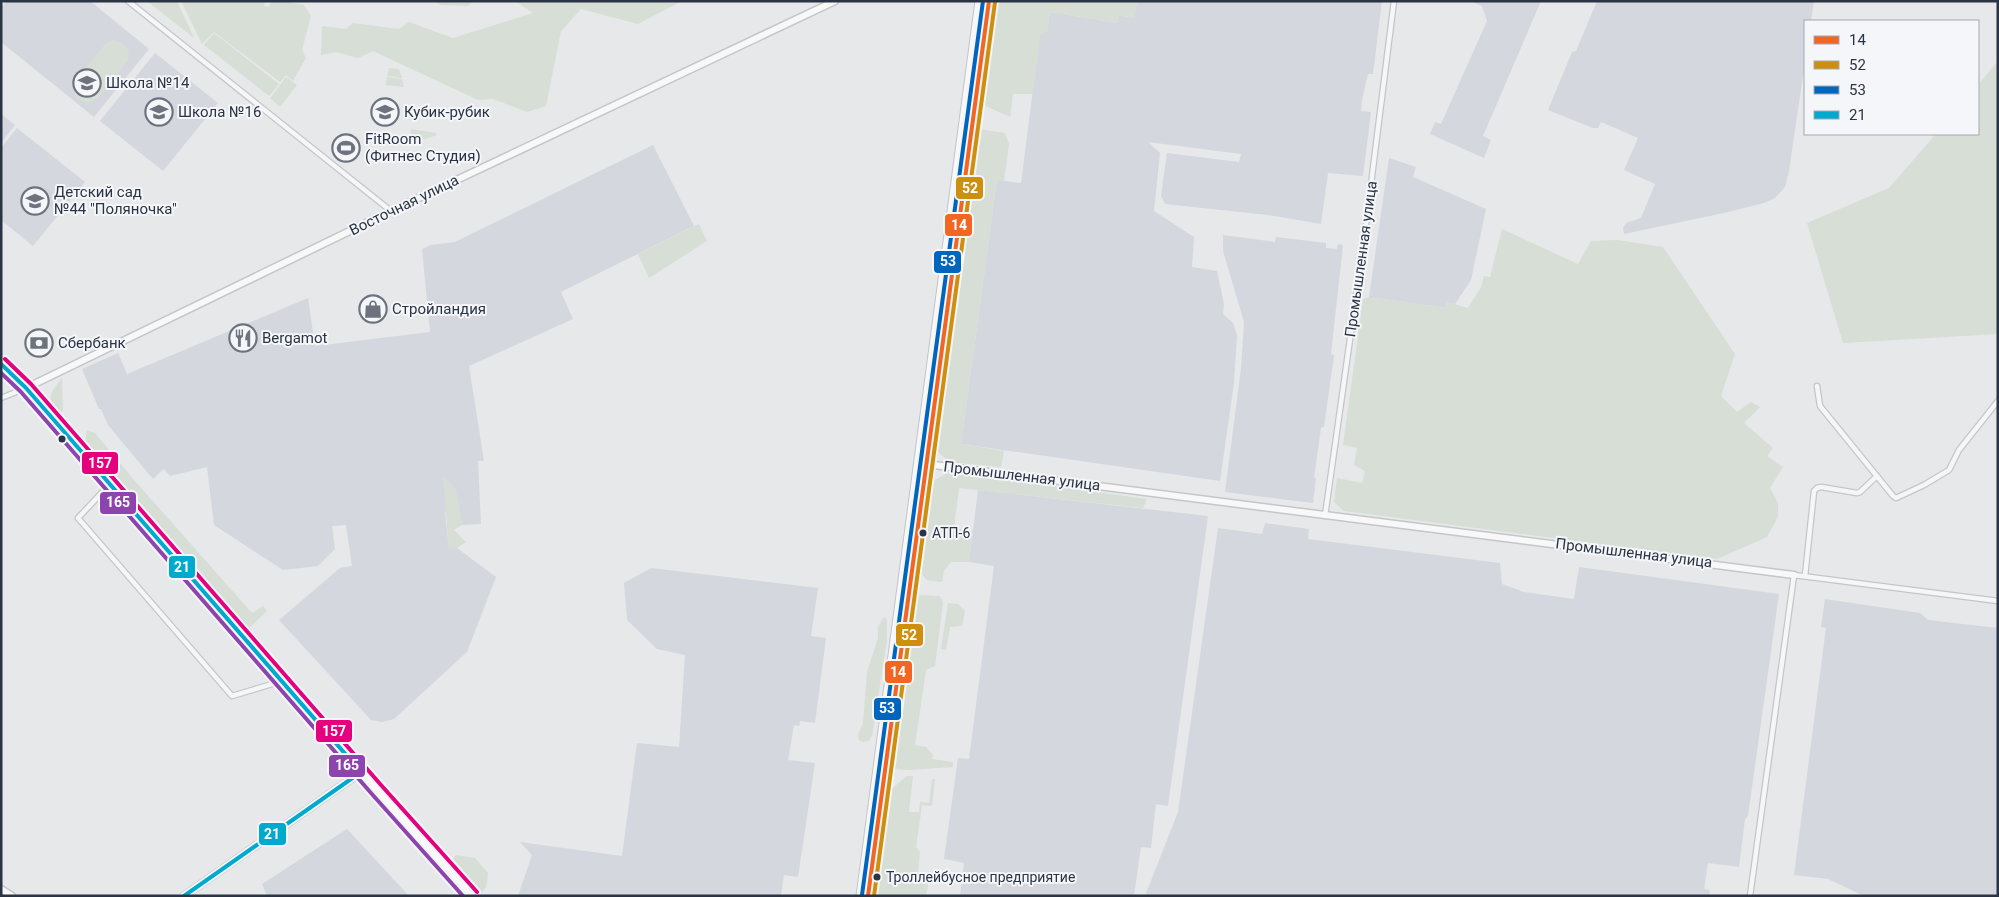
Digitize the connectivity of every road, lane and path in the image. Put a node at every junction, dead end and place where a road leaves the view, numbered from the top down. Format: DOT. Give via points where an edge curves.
graph roads {
  1 [pos="128,1"];
  2 [pos="835,1"];
  3 [pos="979,1"];
  4 [pos="989,1"];
  5 [pos="1394,1"];
  6 [pos="963,124"];
  7 [pos="972,125"];
  8 [pos="391,211"];
  9 [pos="934,336"];
  10 [pos="943,338"];
  11 [pos="1,364"];
  12 [pos="1818,386"];
  13 [pos="26,388"];
  14 [pos="1,398"];
  15 [pos="1998,401"];
  16 [pos="917,462"];
  17 [pos="926,464"];
  18 [pos="941,465"];
  19 [pos="1877,476"];
  20 [pos="924,482"];
  21 [pos="110,484"];
  22 [pos="1325,516"];
  23 [pos="1794,575"];
  24 [pos="1805,576"];
  25 [pos="901,585"];
  26 [pos="910,586"];
  27 [pos="1998,602"];
  28 [pos="282,681"];
  29 [pos="876,770"];
  30 [pos="885,771"];
  31 [pos="361,772"];
  32 [pos="1,889"];
  33 [pos="12,896"];
  34 [pos="184,896"];
  35 [pos="472,896"];
  36 [pos="860,896"];
  37 [pos="868,896"];
  38 [pos="1750,896"];
  1 -- 8 [label="street"];
  2 -- 8 [label="main road, Восточная улица"];
  3 -- 6 [label="main road"];
  4 -- 7 [label="main road, Промышленная улица"];
  5 -- 22 [label="street, Промышленная улица"];
  6 -- 7 [label="main road"];
  6 -- 9 [label="main road"];
  7 -- 10 [label="main road, Промышленная улица"];
  8 -- 13 [label="main road, Восточная улица"];
  9 -- 10 [label="main road"];
  9 -- 16 [label="main road"];
  10 -- 17 [label="main road, Промышленная улица"];
  11 -- 13 [label="main road"];
  12 -- 19 [label="street" via="1820,406"];
  13 -- 14 [label="street, Восточная улица"];
  13 -- 21 [label="main road"];
  15 -- 19 [label="street" via="1959,450 1949,470 1896,498"];
  16 -- 17 [label="main road"];
  16 -- 25 [label="main road"];
  17 -- 18 [label="main road, Промышленная улица"];
  17 -- 20 [label="main road, Промышленная улица"];
  18 -- 20 [label="main road" via="931,470"];
  18 -- 22 [label="main road, Промышленная улица"];
  19 -- 24 [label="street" via="1857,493 1822,487 1814,491"];
  20 -- 26 [label="main road, Промышленная улица"];
  21 -- 28 [label="main road"];
  21 -- 28 [label="street" via="78,518 232,696"];
  22 -- 23 [label="main road, Промышленная улица"];
  23 -- 24 [label="street, Промышленная улица"];
  23 -- 38 [label="street"];
  24 -- 27 [label="street, Промышленная улица"];
  25 -- 26 [label="main road"];
  25 -- 29 [label="main road"];
  26 -- 30 [label="main road, Промышленная улица"];
  28 -- 31 [label="main road"];
  29 -- 30 [label="main road"];
  29 -- 36 [label="main road"];
  30 -- 37 [label="main road, Промышленная улица"];
  31 -- 34 [label="main road"];
  31 -- 35 [label="main road"];
  32 -- 33 [label="main road"];
}
